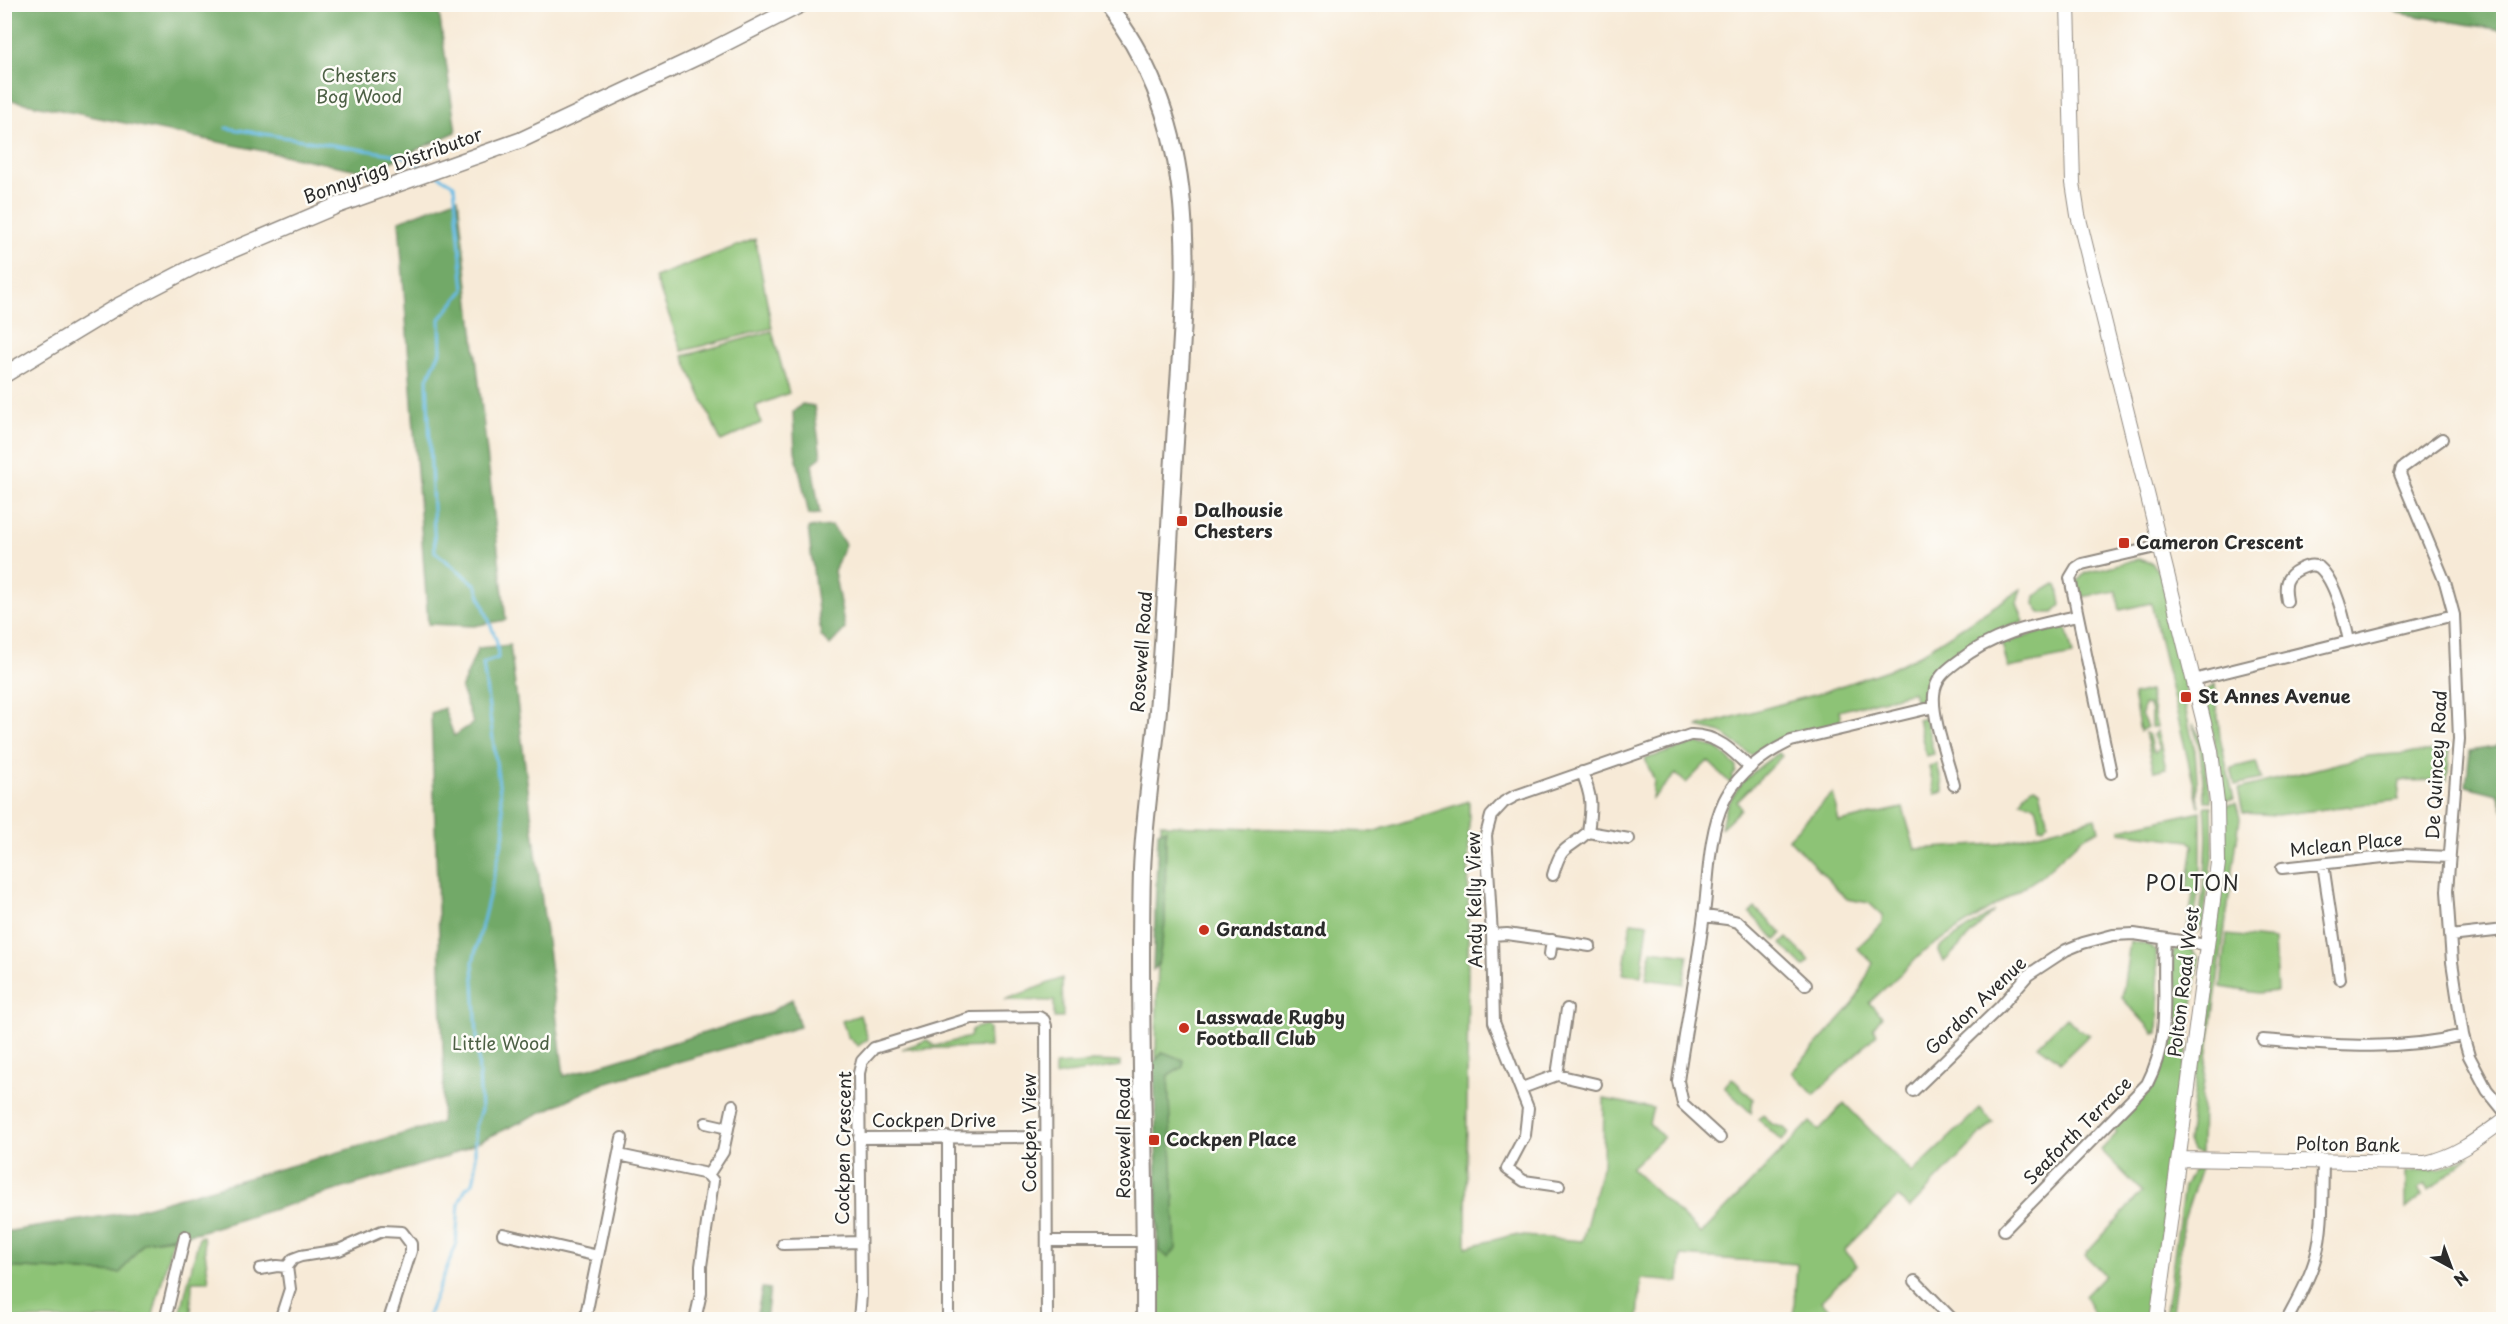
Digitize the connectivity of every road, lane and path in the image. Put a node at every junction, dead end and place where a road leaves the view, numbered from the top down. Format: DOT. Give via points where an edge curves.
graph roads {
  1 [pos="802,4"];
  2 [pos="1106,4"];
  3 [pos="2068,4"];
  4 [pos="4,375"];
  5 [pos="2442,439"];
  6 [pos="2160,546"];
  7 [pos="2287,601"];
  8 [pos="2454,615"];
  9 [pos="2077,616"];
  10 [pos="2349,641"];
  11 [pos="2193,680"];
  12 [pos="1934,707"];
  13 [pos="1750,768"];
  14 [pos="1582,772"];
  15 [pos="2111,773"];
  16 [pos="1954,785"];
  17 [pos="1588,832"];
  18 [pos="1629,839"];
  19 [pos="2450,856"];
  20 [pos="2323,864"];
  21 [pos="2282,868"];
  22 [pos="1553,875"];
  23 [pos="1704,916"];
  24 [pos="2504,930"];
  25 [pos="1492,935"];
  26 [pos="2450,936"];
  27 [pos="2165,939"];
  28 [pos="1552,940"];
  29 [pos="2207,945"];
  30 [pos="1590,946"];
  31 [pos="1550,954"];
  32 [pos="2340,979"];
  33 [pos="1806,985"];
  34 [pos="1567,1009"];
  35 [pos="971,1018"];
  36 [pos="2463,1035"];
  37 [pos="2263,1040"];
  38 [pos="1557,1075"];
  39 [pos="1596,1084"];
  40 [pos="1522,1088"];
  41 [pos="1913,1090"];
  42 [pos="734,1106"];
  43 [pos="2504,1111"];
  44 [pos="2504,1120"];
  45 [pos="706,1124"];
  46 [pos="728,1128"];
  47 [pos="948,1137"];
  48 [pos="1046,1137"];
  49 [pos="622,1138"];
  50 [pos="859,1138"];
  51 [pos="1720,1138"];
  52 [pos="619,1155"];
  53 [pos="2179,1160"];
  54 [pos="2323,1163"];
  55 [pos="708,1175"];
  56 [pos="1559,1186"];
  57 [pos="2004,1230"];
  58 [pos="502,1234"];
  59 [pos="185,1236"];
  60 [pos="1047,1241"];
  61 [pos="1143,1241"];
  62 [pos="860,1242"];
  63 [pos="783,1244"];
  64 [pos="598,1256"];
  65 [pos="290,1263"];
  66 [pos="260,1269"];
  67 [pos="163,1274"];
  68 [pos="175,1277"];
  69 [pos="1915,1281"];
  70 [pos="165,1320"];
  71 [pos="280,1320"];
  72 [pos="389,1320"];
  73 [pos="585,1320"];
  74 [pos="695,1320"];
  75 [pos="859,1320"];
  76 [pos="948,1320"];
  77 [pos="1047,1320"];
  78 [pos="1144,1320"];
  79 [pos="1953,1320"];
  80 [pos="2157,1320"];
  81 [pos="2287,1320"];
  1 -- 4 [label="main road, Bonnyrigg Distributor" via="521,140 336,206 197,265 118,306"];
  2 -- 61 [label="main road, Rosewell Road" via="1128,32 1146,66 1169,129 1185,215 1184,290 1158,708 1142,868"];
  3 -- 6 [label="street, Polton Road West" via="2073,183 2078,215"];
  5 -- 8 [label="street, De Quincey Road" via="2402,468 2400,474 2445,582"];
  6 -- 9 [label="street" via="2076,568 2070,584"];
  6 -- 11 [label="street, Polton Road West"];
  7 -- 10 [label="street" via="2286,578 2308,566 2319,567 2342,611"];
  8 -- 10 [label="street"];
  8 -- 19 [label="street, De Quincey Road" via="2459,738"];
  9 -- 12 [label="street" via="1998,636 1981,645 1941,676 1936,684"];
  9 -- 15 [label="street"];
  10 -- 11 [label="street"];
  11 -- 29 [label="street, Polton Road West" via="2211,751 2217,803 2217,863"];
  12 -- 13 [label="street" via="1791,741 1770,751"];
  12 -- 16 [label="street"];
  13 -- 14 [label="street, Andy Kelly View" via="1718,740 1690,735"];
  13 -- 23 [label="street" via="1729,792 1716,820"];
  14 -- 17 [label="street" via="1591,796"];
  14 -- 25 [label="street, Andy Kelly View" via="1515,796 1491,816 1486,835"];
  17 -- 18 [label="street"];
  17 -- 22 [label="street" via="1559,854"];
  19 -- 20 [label="street, Mclean Place" via="2402,855"];
  19 -- 26 [label="street, De Quincey Road" via="2446,891"];
  20 -- 21 [label="street, Mclean Place"];
  20 -- 32 [label="street"];
  23 -- 33 [label="street" via="1738,922"];
  23 -- 51 [label="street" via="1678,1081 1683,1104"];
  24 -- 26 [label="street"];
  25 -- 28 [label="street"];
  25 -- 40 [label="street, Andy Kelly View" via="1494,1022"];
  26 -- 36 [label="street, De Quincey Road"];
  27 -- 29 [label="street, Gordon Avenue"];
  27 -- 41 [label="street, Gordon Avenue" via="2113,935 2053,957 2028,975"];
  27 -- 57 [label="street, Seaforth Terrace" via="2164,1027 2157,1062 2147,1084"];
  28 -- 30 [label="street"];
  28 -- 31 [label="street"];
  29 -- 53 [label="street, Polton Road West"];
  34 -- 38 [label="street"];
  35 -- 48 [label="street, Cockpen View" via="1044,1020"];
  35 -- 50 [label="street, Cockpen Crescent" via="874,1048 865,1056 859,1073"];
  36 -- 37 [label="street" via="2406,1046"];
  36 -- 43 [label="street, De Quincey Road" via="2477,1073"];
  38 -- 39 [label="street"];
  38 -- 40 [label="street"];
  40 -- 56 [label="street, Andy Kelly View" via="1528,1108 1525,1136 1507,1169 1524,1181"];
  42 -- 46 [label="street"];
  44 -- 54 [label="street, Polton Bank" via="2468,1147 2438,1160 2412,1164"];
  45 -- 46 [label="street"];
  46 -- 55 [label="street" via="723,1152"];
  47 -- 48 [label="street, Cockpen Drive"];
  47 -- 50 [label="street, Cockpen Drive"];
  47 -- 76 [label="street"];
  48 -- 60 [label="street, Cockpen View"];
  49 -- 52 [label="street"];
  50 -- 62 [label="street, Cockpen Crescent"];
  52 -- 55 [label="street"];
  52 -- 64 [label="street"];
  53 -- 54 [label="street, Polton Bank"];
  53 -- 80 [label="street, Polton Road West"];
  54 -- 81 [label="street" via="2317,1253"];
  55 -- 74 [label="street" via="714,1189"];
  58 -- 64 [label="street"];
  59 -- 68 [label="street"];
  60 -- 61 [label="street"];
  60 -- 77 [label="street, Cockpen View"];
  61 -- 78 [label="main road, Rosewell Road"];
  62 -- 63 [label="street"];
  62 -- 75 [label="street, Cockpen Crescent"];
  64 -- 73 [label="street"];
  65 -- 66 [label="street"];
  65 -- 71 [label="street" via="290,1288"];
  65 -- 72 [label="street" via="301,1256 339,1250 382,1231 402,1232 408,1237 411,1251"];
  67 -- 68 [label="street"];
  68 -- 70 [label="street"];
  69 -- 79 [label="street"];
}
